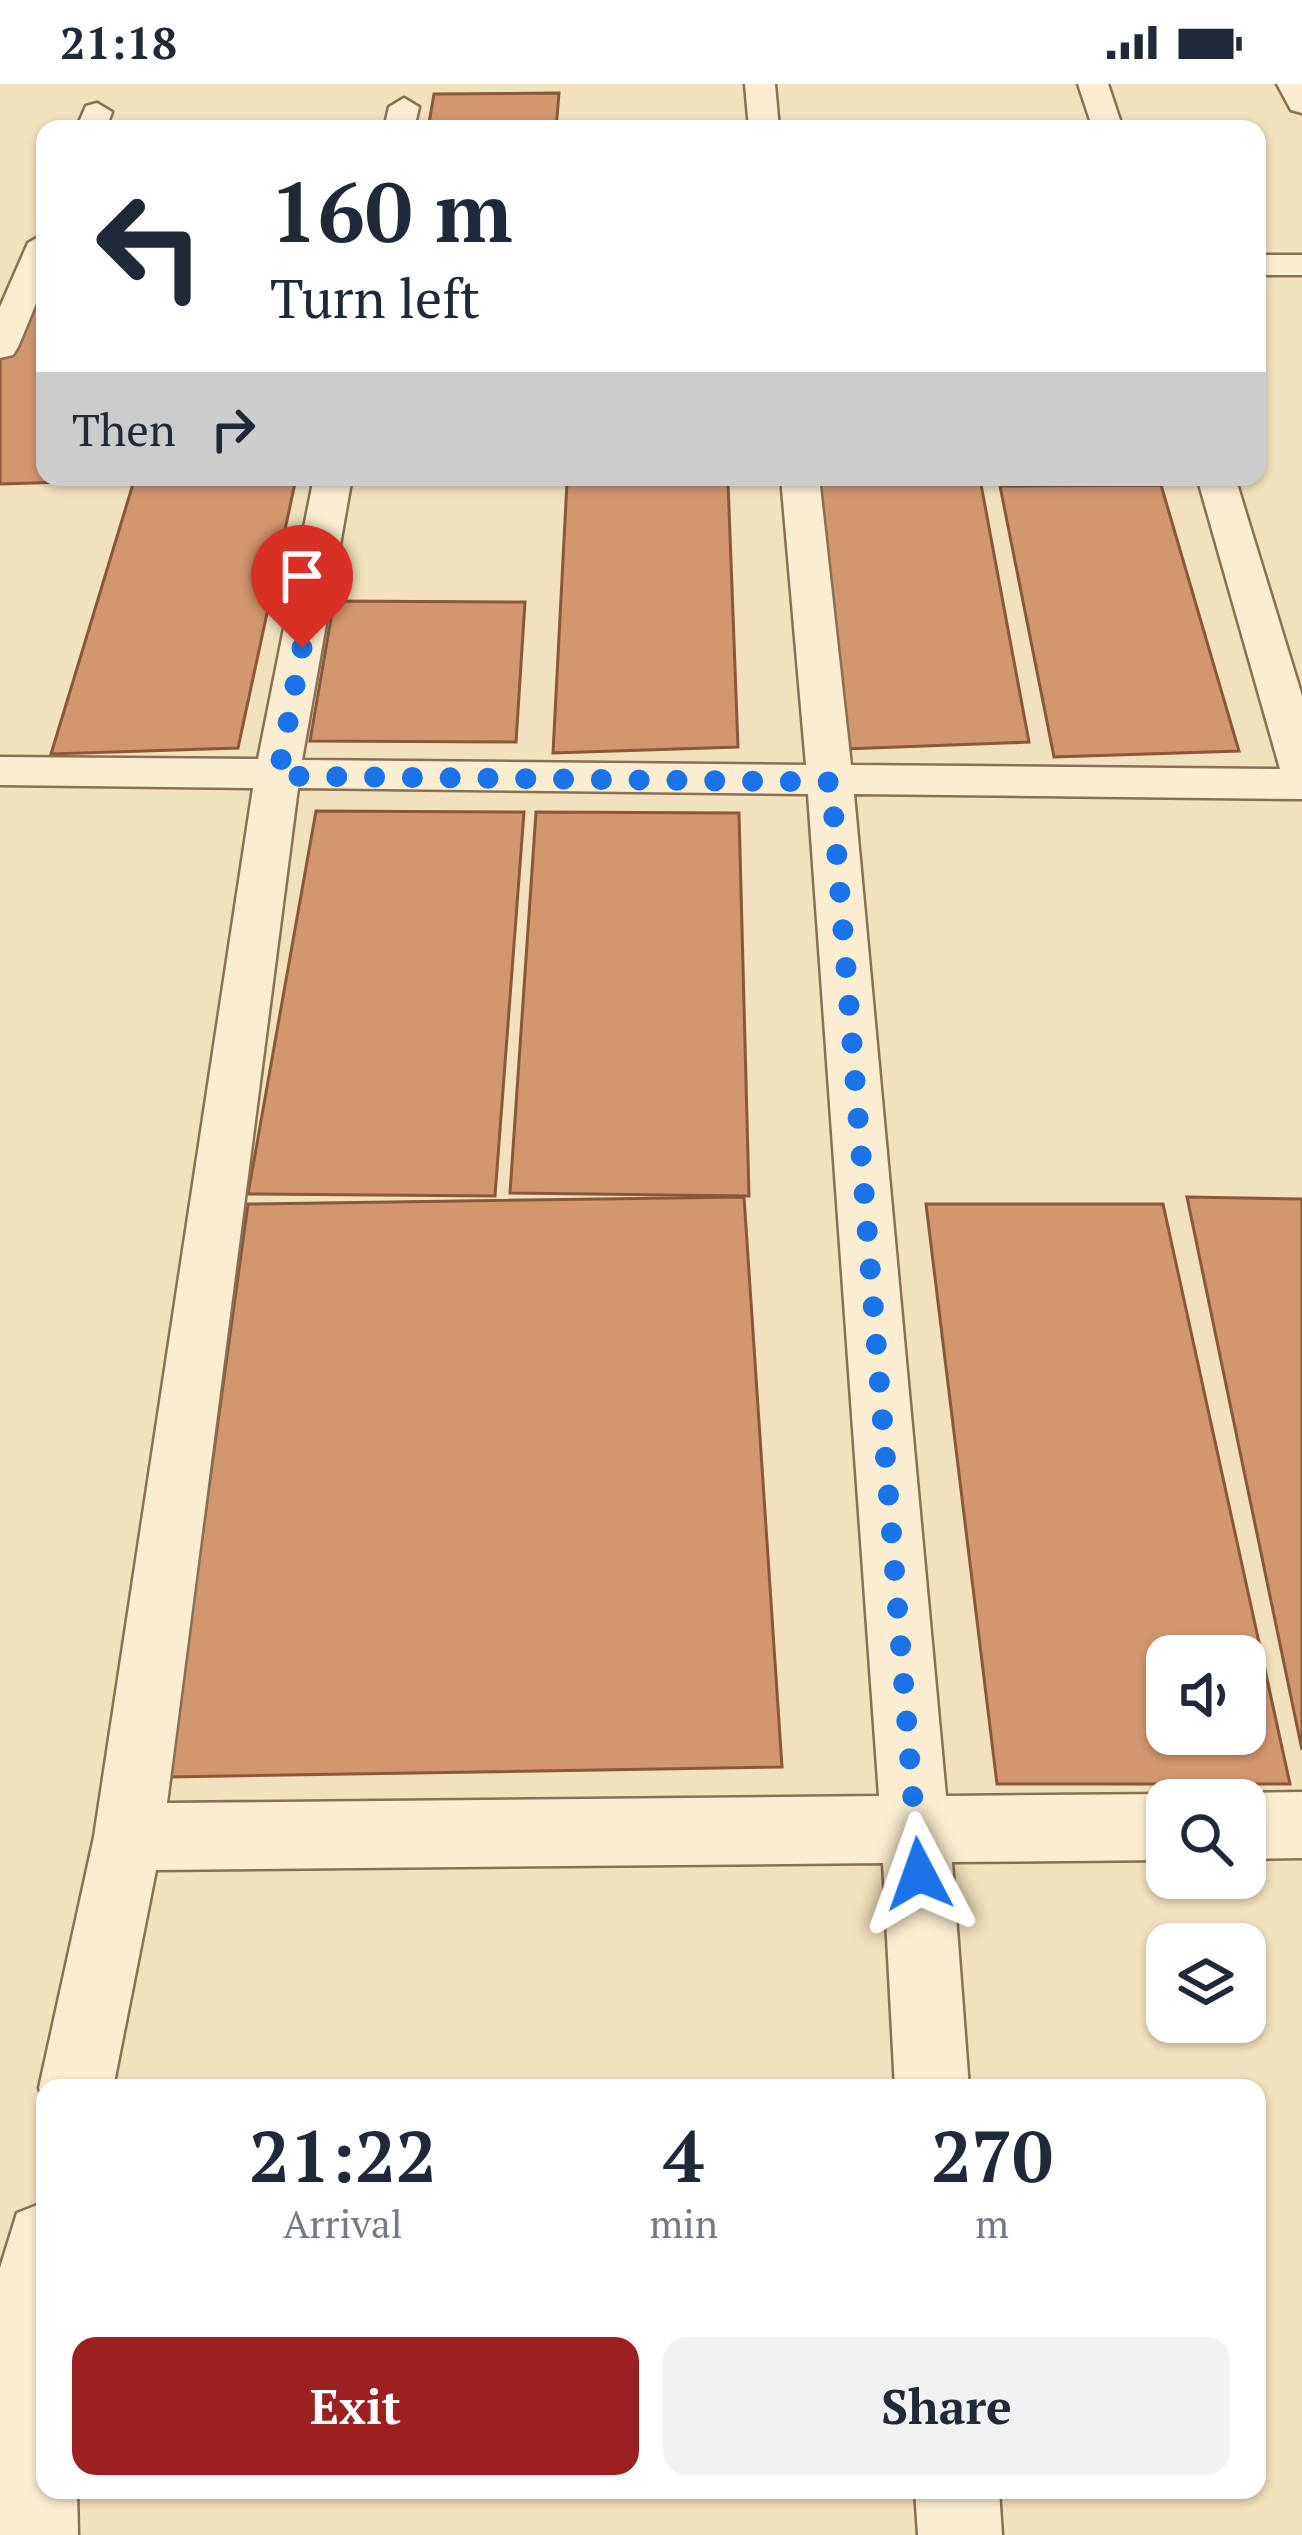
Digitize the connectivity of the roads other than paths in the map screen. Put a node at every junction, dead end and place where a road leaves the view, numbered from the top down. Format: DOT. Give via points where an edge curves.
graph roads {
  1 [pos="760,84"];
  2 [pos="1093,84"];
  3 [pos="1292,84"];
  4 [pos="1302,104"];
  5 [pos="763,120"];
  6 [pos="1105,120"];
  7 [pos="36,264"];
  8 [pos="1266,265"];
  9 [pos="1302,265"];
  10 [pos="0,347"];
  11 [pos="331,486"];
  12 [pos="801,486"];
  13 [pos="1219,486"];
  14 [pos="1302,770"];
  15 [pos="0,772"];
  16 [pos="278,776"];
  17 [pos="831,782"];
  18 [pos="1302,784"];
  19 [pos="1266,1826"];
  20 [pos="1302,1826"];
  21 [pos="1146,1827"];
  22 [pos="916,1831"];
  23 [pos="128,1837"];
  24 [pos="78,2079"];
  25 [pos="931,2079"];
  26 [pos="36,2283"];
  27 [pos="958,2499"];
  28 [pos="36,2535"];
  29 [pos="960,2535"];
  1 -- 5 [label="street"];
  2 -- 6 [label="street"];
  3 -- 4 [label="street"];
  7 -- 10 [label="street"];
  8 -- 9 [label="street"];
  11 -- 16 [label="street"];
  12 -- 17 [label="street"];
  13 -- 14 [label="street"];
  15 -- 16 [label="street"];
  16 -- 17 [label="street"];
  16 -- 23 [label="street"];
  17 -- 18 [label="street"];
  17 -- 22 [label="street"];
  19 -- 20 [label="street"];
  21 -- 22 [label="street"];
  22 -- 23 [label="street"];
  22 -- 25 [label="street"];
  23 -- 24 [label="street"];
  26 -- 28 [label="street"];
  27 -- 29 [label="street"];
}
